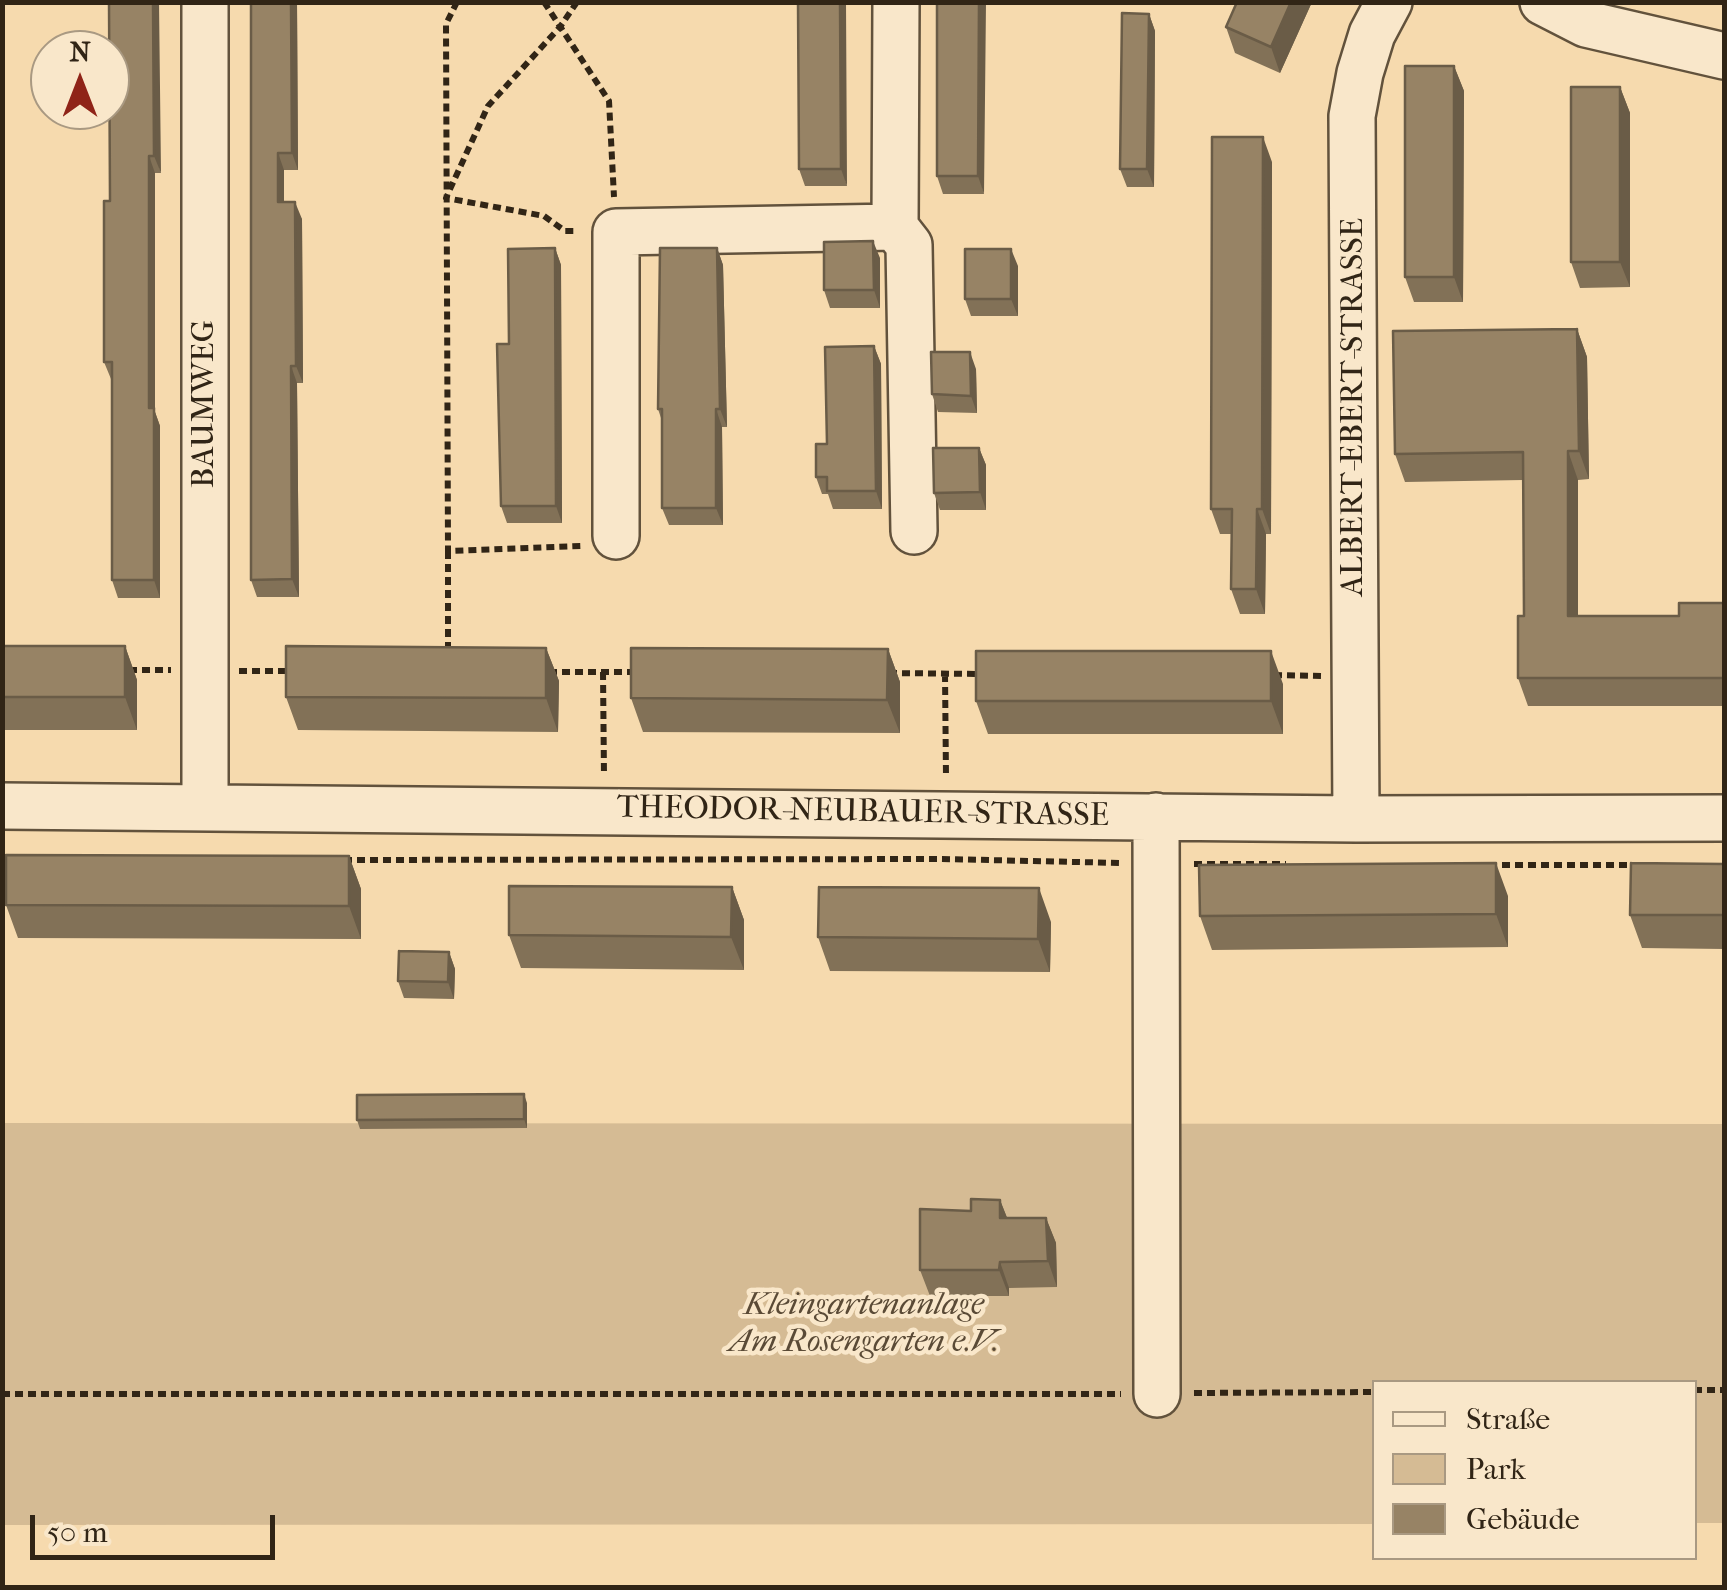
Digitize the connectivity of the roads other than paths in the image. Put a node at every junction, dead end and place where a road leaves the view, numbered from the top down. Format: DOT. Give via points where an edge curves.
graph roads {
  1 [pos="205,2"];
  2 [pos="896,2"];
  3 [pos="1389,2"];
  4 [pos="1543,2"];
  5 [pos="1724,56"];
  6 [pos="895,228"];
  7 [pos="914,532"];
  8 [pos="616,536"];
  9 [pos="2,806"];
  10 [pos="205,806"];
  11 [pos="1156,816"];
  12 [pos="1724,818"];
  13 [pos="1356,819"];
  14 [pos="1157,1394"];
  1 -- 10 [label="street, BAUMWEG"];
  2 -- 6 [label="street"];
  3 -- 13 [label="street, ALBERT-EBERT-STRASSE" via="1368,47 1352,116"];
  4 -- 5 [label="street" via="1586,24"];
  6 -- 7 [label="street" via="909,245"];
  6 -- 8 [label="street" via="616,232"];
  9 -- 10 [label="street, THEODOR-NEUBAUER-STRASSE"];
  10 -- 11 [label="street, THEODOR-NEUBAUER-STRASSE"];
  11 -- 13 [label="street, THEODOR-NEUBAUER-STRASSE"];
  11 -- 14 [label="street"];
  12 -- 13 [label="street, THEODOR-NEUBAUER-STRASSE"];
}
